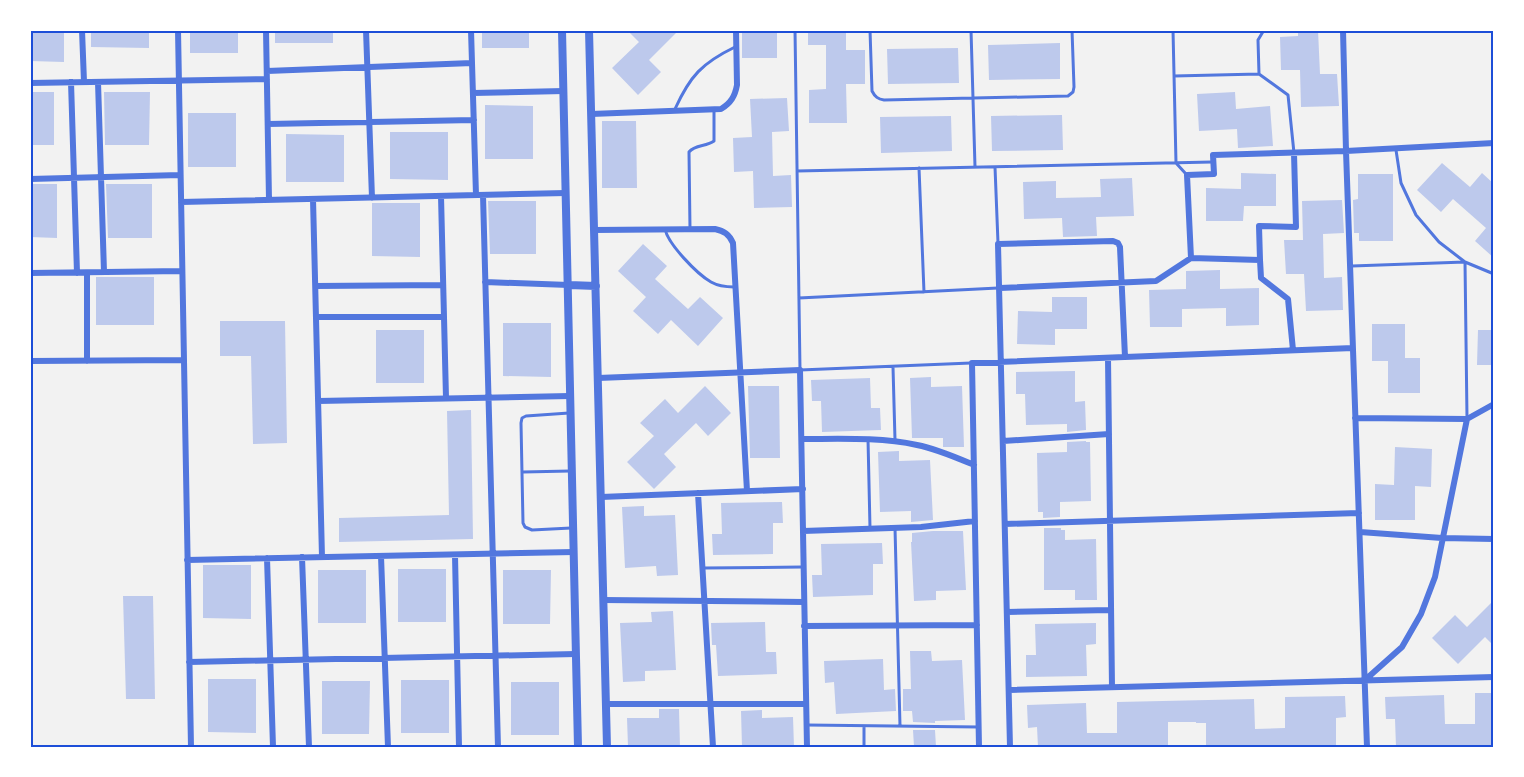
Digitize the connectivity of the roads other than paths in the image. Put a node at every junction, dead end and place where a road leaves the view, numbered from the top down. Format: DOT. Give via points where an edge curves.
graph roads {
  1 [pos="82,30"];
  2 [pos="178,30"];
  3 [pos="266,30"];
  4 [pos="366,30"];
  5 [pos="471,30"];
  6 [pos="562,30"];
  7 [pos="589,30"];
  8 [pos="736,30"];
  9 [pos="795,30"];
  10 [pos="870,30"];
  11 [pos="971,30"];
  12 [pos="1072,30"];
  13 [pos="1173,30"];
  14 [pos="1264,30"];
  15 [pos="1343,30"];
  16 [pos="736,46"];
  17 [pos="472,63"];
  18 [pos="368,67"];
  19 [pos="267,71"];
  20 [pos="1259,74"];
  21 [pos="1174,76"];
  22 [pos="267,79"];
  23 [pos="179,80"];
  24 [pos="71,82"];
  25 [pos="84,82"];
  26 [pos="98,82"];
  27 [pos="30,83"];
  28 [pos="564,91"];
  29 [pos="473,93"];
  30 [pos="973,98"];
  31 [pos="714,109"];
  32 [pos="674,111"];
  33 [pos="591,114"];
  34 [pos="474,120"];
  35 [pos="369,122"];
  36 [pos="268,124"];
  37 [pos="1494,143"];
  38 [pos="1396,148"];
  39 [pos="1346,151"];
  40 [pos="1294,153"];
  41 [pos="1213,162"];
  42 [pos="1176,163"];
  43 [pos="975,167"];
  44 [pos="995,167"];
  45 [pos="919,168"];
  46 [pos="797,171"];
  47 [pos="180,175"];
  48 [pos="1187,175"];
  49 [pos="101,177"];
  50 [pos="74,178"];
  51 [pos="30,179"];
  52 [pos="566,193"];
  53 [pos="479,195"];
  54 [pos="441,196"];
  55 [pos="372,198"];
  56 [pos="313,199"];
  57 [pos="269,200"];
  58 [pos="181,202"];
  59 [pos="665,229"];
  60 [pos="690,229"];
  61 [pos="594,230"];
  62 [pos="998,244"];
  63 [pos="1191,258"];
  64 [pos="1260,260"];
  65 [pos="1465,262"];
  66 [pos="1350,266"];
  67 [pos="182,271"];
  68 [pos="104,272"];
  69 [pos="30,273"];
  70 [pos="77,273"];
  71 [pos="87,273"];
  72 [pos="1494,274"];
  73 [pos="485,282"];
  74 [pos="1121,282"];
  75 [pos="443,285"];
  76 [pos="569,285"];
  77 [pos="316,286"];
  78 [pos="596,286"];
  79 [pos="735,287"];
  80 [pos="1000,288"];
  81 [pos="924,292"];
  82 [pos="799,298"];
  83 [pos="444,317"];
  84 [pos="316,318"];
  85 [pos="1353,348"];
  86 [pos="1293,350"];
  87 [pos="1125,357"];
  88 [pos="1108,358"];
  89 [pos="184,360"];
  90 [pos="30,361"];
  91 [pos="87,361"];
  92 [pos="1001,362"];
  93 [pos="972,363"];
  94 [pos="893,367"];
  95 [pos="800,370"];
  96 [pos="740,373"];
  97 [pos="598,378"];
  98 [pos="570,396"];
  99 [pos="446,398"];
  100 [pos="488,398"];
  101 [pos="318,401"];
  102 [pos="1494,404"];
  103 [pos="571,413"];
  104 [pos="1355,418"];
  105 [pos="1467,419"];
  106 [pos="1109,434"];
  107 [pos="802,439"];
  108 [pos="868,440"];
  109 [pos="895,441"];
  110 [pos="1003,441"];
  111 [pos="974,465"];
  112 [pos="572,471"];
  113 [pos="522,472"];
  114 [pos="802,489"];
  115 [pos="747,491"];
  116 [pos="698,493"];
  117 [pos="601,497"];
  118 [pos="1359,513"];
  119 [pos="1110,520"];
  120 [pos="975,521"];
  121 [pos="1005,524"];
  122 [pos="573,528"];
  123 [pos="895,528"];
  124 [pos="870,529"];
  125 [pos="803,531"];
  126 [pos="1360,532"];
  127 [pos="1442,538"];
  128 [pos="1494,539"];
  129 [pos="574,552"];
  130 [pos="493,554"];
  131 [pos="455,555"];
  132 [pos="381,556"];
  133 [pos="322,557"];
  134 [pos="267,558"];
  135 [pos="302,558"];
  136 [pos="187,560"];
  137 [pos="804,567"];
  138 [pos="702,568"];
  139 [pos="603,600"];
  140 [pos="704,601"];
  141 [pos="804,602"];
  142 [pos="1111,610"];
  143 [pos="1007,612"];
  144 [pos="898,625"];
  145 [pos="976,625"];
  146 [pos="804,626"];
  147 [pos="576,654"];
  148 [pos="496,656"];
  149 [pos="457,657"];
  150 [pos="384,658"];
  151 [pos="305,660"];
  152 [pos="270,661"];
  153 [pos="189,662"];
  154 [pos="1494,677"];
  155 [pos="1365,681"];
  156 [pos="1112,687"];
  157 [pos="1008,690"];
  158 [pos="711,703"];
  159 [pos="606,704"];
  160 [pos="806,704"];
  161 [pos="807,725"];
  162 [pos="864,726"];
  163 [pos="900,726"];
  164 [pos="979,727"];
  165 [pos="191,747"];
  166 [pos="273,747"];
  167 [pos="309,747"];
  168 [pos="388,747"];
  169 [pos="459,747"];
  170 [pos="498,747"];
  171 [pos="578,747"];
  172 [pos="607,747"];
  173 [pos="713,747"];
  174 [pos="807,747"];
  175 [pos="864,747"];
  176 [pos="979,747"];
  177 [pos="1010,747"];
  178 [pos="1367,747"];
  1 -- 25 [label="street"];
  2 -- 23 [label="street"];
  3 -- 19 [label="street"];
  4 -- 18 [label="street"];
  5 -- 17 [label="street"];
  6 -- 28 [label="street"];
  7 -- 33 [label="street"];
  8 -- 16 [label="street"];
  9 -- 46 [label="lane"];
  10 -- 30 [label="lane" via="874,96"];
  11 -- 30 [label="lane"];
  12 -- 30 [label="lane" via="1071,95"];
  13 -- 21 [label="lane"];
  14 -- 20 [label="lane" via="1258,40"];
  15 -- 39 [label="street"];
  16 -- 31 [label="street" via="736,92 728,105"];
  16 -- 32 [label="lane" via="698,71"];
  17 -- 18 [label="street"];
  17 -- 29 [label="street"];
  18 -- 19 [label="street"];
  18 -- 35 [label="street"];
  19 -- 22 [label="street"];
  20 -- 21 [label="lane"];
  20 -- 40 [label="lane" via="1288,95"];
  21 -- 42 [label="lane"];
  22 -- 23 [label="street"];
  22 -- 36 [label="street"];
  23 -- 26 [label="street"];
  23 -- 47 [label="street"];
  24 -- 25 [label="street"];
  24 -- 27 [label="street"];
  24 -- 50 [label="street"];
  25 -- 26 [label="street"];
  26 -- 49 [label="street"];
  28 -- 29 [label="street"];
  28 -- 52 [label="street"];
  29 -- 34 [label="street"];
  30 -- 43 [label="lane"];
  31 -- 32 [label="street"];
  31 -- 60 [label="lane" via="714,141 689,152"];
  32 -- 33 [label="street"];
  33 -- 61 [label="street"];
  34 -- 35 [label="street"];
  34 -- 53 [label="street"];
  35 -- 36 [label="street"];
  35 -- 55 [label="street"];
  36 -- 57 [label="street"];
  37 -- 38 [label="street"];
  38 -- 39 [label="street"];
  38 -- 65 [label="lane" via="1401,183 1416,215 1439,242"];
  39 -- 40 [label="street"];
  39 -- 66 [label="street"];
  40 -- 41 [label="street" via="1213,156"];
  40 -- 64 [label="street" via="1296,227 1259,226"];
  41 -- 42 [label="lane"];
  41 -- 48 [label="street" via="1214,174"];
  42 -- 44 [label="lane"];
  42 -- 48 [label="lane"];
  43 -- 44 [label="lane"];
  43 -- 45 [label="lane"];
  44 -- 62 [label="lane"];
  45 -- 46 [label="lane"];
  45 -- 81 [label="lane"];
  46 -- 82 [label="lane"];
  47 -- 49 [label="street"];
  47 -- 58 [label="street"];
  48 -- 63 [label="street"];
  49 -- 50 [label="street"];
  49 -- 68 [label="street"];
  50 -- 51 [label="street"];
  50 -- 70 [label="street"];
  52 -- 53 [label="street"];
  52 -- 76 [label="street"];
  53 -- 54 [label="street"];
  53 -- 73 [label="street"];
  54 -- 55 [label="street"];
  54 -- 75 [label="street"];
  55 -- 56 [label="street"];
  56 -- 57 [label="street"];
  56 -- 77 [label="street"];
  57 -- 58 [label="street"];
  58 -- 67 [label="street"];
  59 -- 60 [label="street"];
  59 -- 61 [label="street"];
  59 -- 79 [label="lane" via="671,244 702,276 717,285"];
  60 -- 79 [label="street" via="721,230 730,237"];
  61 -- 78 [label="street"];
  62 -- 74 [label="street" via="1113,241 1120,247"];
  62 -- 80 [label="street"];
  63 -- 64 [label="street"];
  63 -- 74 [label="street" via="1156,281"];
  64 -- 86 [label="street" via="1260,278 1288,299"];
  65 -- 66 [label="lane"];
  65 -- 72 [label="lane"];
  65 -- 105 [label="lane"];
  66 -- 85 [label="street"];
  67 -- 68 [label="street"];
  67 -- 89 [label="street"];
  68 -- 71 [label="street"];
  69 -- 70 [label="street"];
  70 -- 71 [label="street"];
  71 -- 91 [label="street"];
  73 -- 76 [label="street"];
  73 -- 100 [label="street"];
  74 -- 80 [label="street"];
  74 -- 87 [label="street"];
  75 -- 77 [label="street"];
  75 -- 83 [label="street"];
  76 -- 78 [label="street"];
  76 -- 98 [label="street"];
  77 -- 84 [label="street"];
  78 -- 97 [label="street"];
  79 -- 96 [label="street"];
  80 -- 81 [label="lane"];
  80 -- 92 [label="street"];
  81 -- 82 [label="lane"];
  82 -- 95 [label="lane"];
  83 -- 84 [label="street"];
  83 -- 99 [label="street"];
  84 -- 101 [label="street"];
  85 -- 86 [label="street"];
  85 -- 104 [label="street"];
  86 -- 87 [label="street"];
  87 -- 88 [label="street"];
  88 -- 92 [label="street"];
  88 -- 106 [label="street"];
  89 -- 91 [label="street"];
  89 -- 136 [label="street"];
  90 -- 91 [label="street"];
  92 -- 93 [label="street"];
  92 -- 110 [label="street"];
  93 -- 94 [label="lane"];
  93 -- 111 [label="street"];
  94 -- 95 [label="lane"];
  94 -- 109 [label="lane"];
  95 -- 96 [label="street"];
  95 -- 107 [label="street"];
  96 -- 97 [label="street"];
  96 -- 115 [label="street"];
  97 -- 117 [label="street"];
  98 -- 100 [label="street"];
  98 -- 103 [label="street"];
  99 -- 100 [label="street"];
  99 -- 101 [label="street"];
  100 -- 130 [label="street"];
  101 -- 133 [label="street"];
  102 -- 105 [label="street"];
  103 -- 112 [label="street"];
  103 -- 113 [label="lane" via="522,418"];
  104 -- 105 [label="street"];
  104 -- 118 [label="street"];
  105 -- 127 [label="street"];
  106 -- 110 [label="street"];
  106 -- 119 [label="street"];
  107 -- 108 [label="street"];
  107 -- 114 [label="street"];
  108 -- 109 [label="street"];
  108 -- 124 [label="lane"];
  109 -- 111 [label="street"];
  110 -- 121 [label="street"];
  111 -- 120 [label="street"];
  112 -- 113 [label="lane"];
  112 -- 122 [label="street"];
  113 -- 122 [label="lane" via="525,527"];
  114 -- 115 [label="street"];
  114 -- 125 [label="street"];
  115 -- 116 [label="street"];
  116 -- 117 [label="street"];
  116 -- 138 [label="street"];
  117 -- 139 [label="street"];
  118 -- 119 [label="street"];
  118 -- 126 [label="street"];
  119 -- 121 [label="street"];
  119 -- 142 [label="street"];
  120 -- 123 [label="street"];
  120 -- 145 [label="street"];
  121 -- 143 [label="street"];
  122 -- 129 [label="street"];
  123 -- 124 [label="street"];
  123 -- 144 [label="lane"];
  124 -- 125 [label="street"];
  125 -- 137 [label="street"];
  126 -- 127 [label="street"];
  126 -- 155 [label="street"];
  127 -- 128 [label="street"];
  127 -- 155 [label="street" via="1435,577 1421,614 1402,647"];
  129 -- 130 [label="street"];
  129 -- 147 [label="street"];
  130 -- 131 [label="street"];
  130 -- 148 [label="street"];
  131 -- 132 [label="street"];
  131 -- 149 [label="street"];
  132 -- 133 [label="street"];
  132 -- 150 [label="street"];
  133 -- 135 [label="street"];
  134 -- 135 [label="street"];
  134 -- 136 [label="street"];
  134 -- 152 [label="street"];
  135 -- 151 [label="street"];
  136 -- 153 [label="street"];
  137 -- 138 [label="lane"];
  137 -- 141 [label="street"];
  138 -- 140 [label="street"];
  139 -- 140 [label="street"];
  139 -- 159 [label="street"];
  140 -- 141 [label="street"];
  140 -- 158 [label="street"];
  141 -- 146 [label="street"];
  142 -- 143 [label="street"];
  142 -- 156 [label="street"];
  143 -- 157 [label="street"];
  144 -- 145 [label="street"];
  144 -- 146 [label="street"];
  144 -- 163 [label="lane"];
  145 -- 164 [label="street"];
  146 -- 160 [label="street"];
  147 -- 148 [label="street"];
  147 -- 171 [label="street"];
  148 -- 149 [label="street"];
  148 -- 170 [label="street"];
  149 -- 150 [label="street"];
  149 -- 169 [label="street"];
  150 -- 151 [label="street"];
  150 -- 168 [label="street"];
  151 -- 152 [label="street"];
  151 -- 167 [label="street"];
  152 -- 153 [label="street"];
  152 -- 166 [label="street"];
  153 -- 165 [label="street"];
  154 -- 155 [label="street"];
  155 -- 156 [label="street"];
  155 -- 178 [label="street"];
  156 -- 157 [label="street"];
  157 -- 177 [label="street"];
  158 -- 159 [label="street"];
  158 -- 160 [label="street"];
  158 -- 173 [label="street"];
  159 -- 172 [label="street"];
  160 -- 161 [label="street"];
  161 -- 162 [label="lane"];
  161 -- 174 [label="street"];
  162 -- 163 [label="lane"];
  162 -- 175 [label="lane"];
  163 -- 164 [label="lane"];
  164 -- 176 [label="street"];
}
